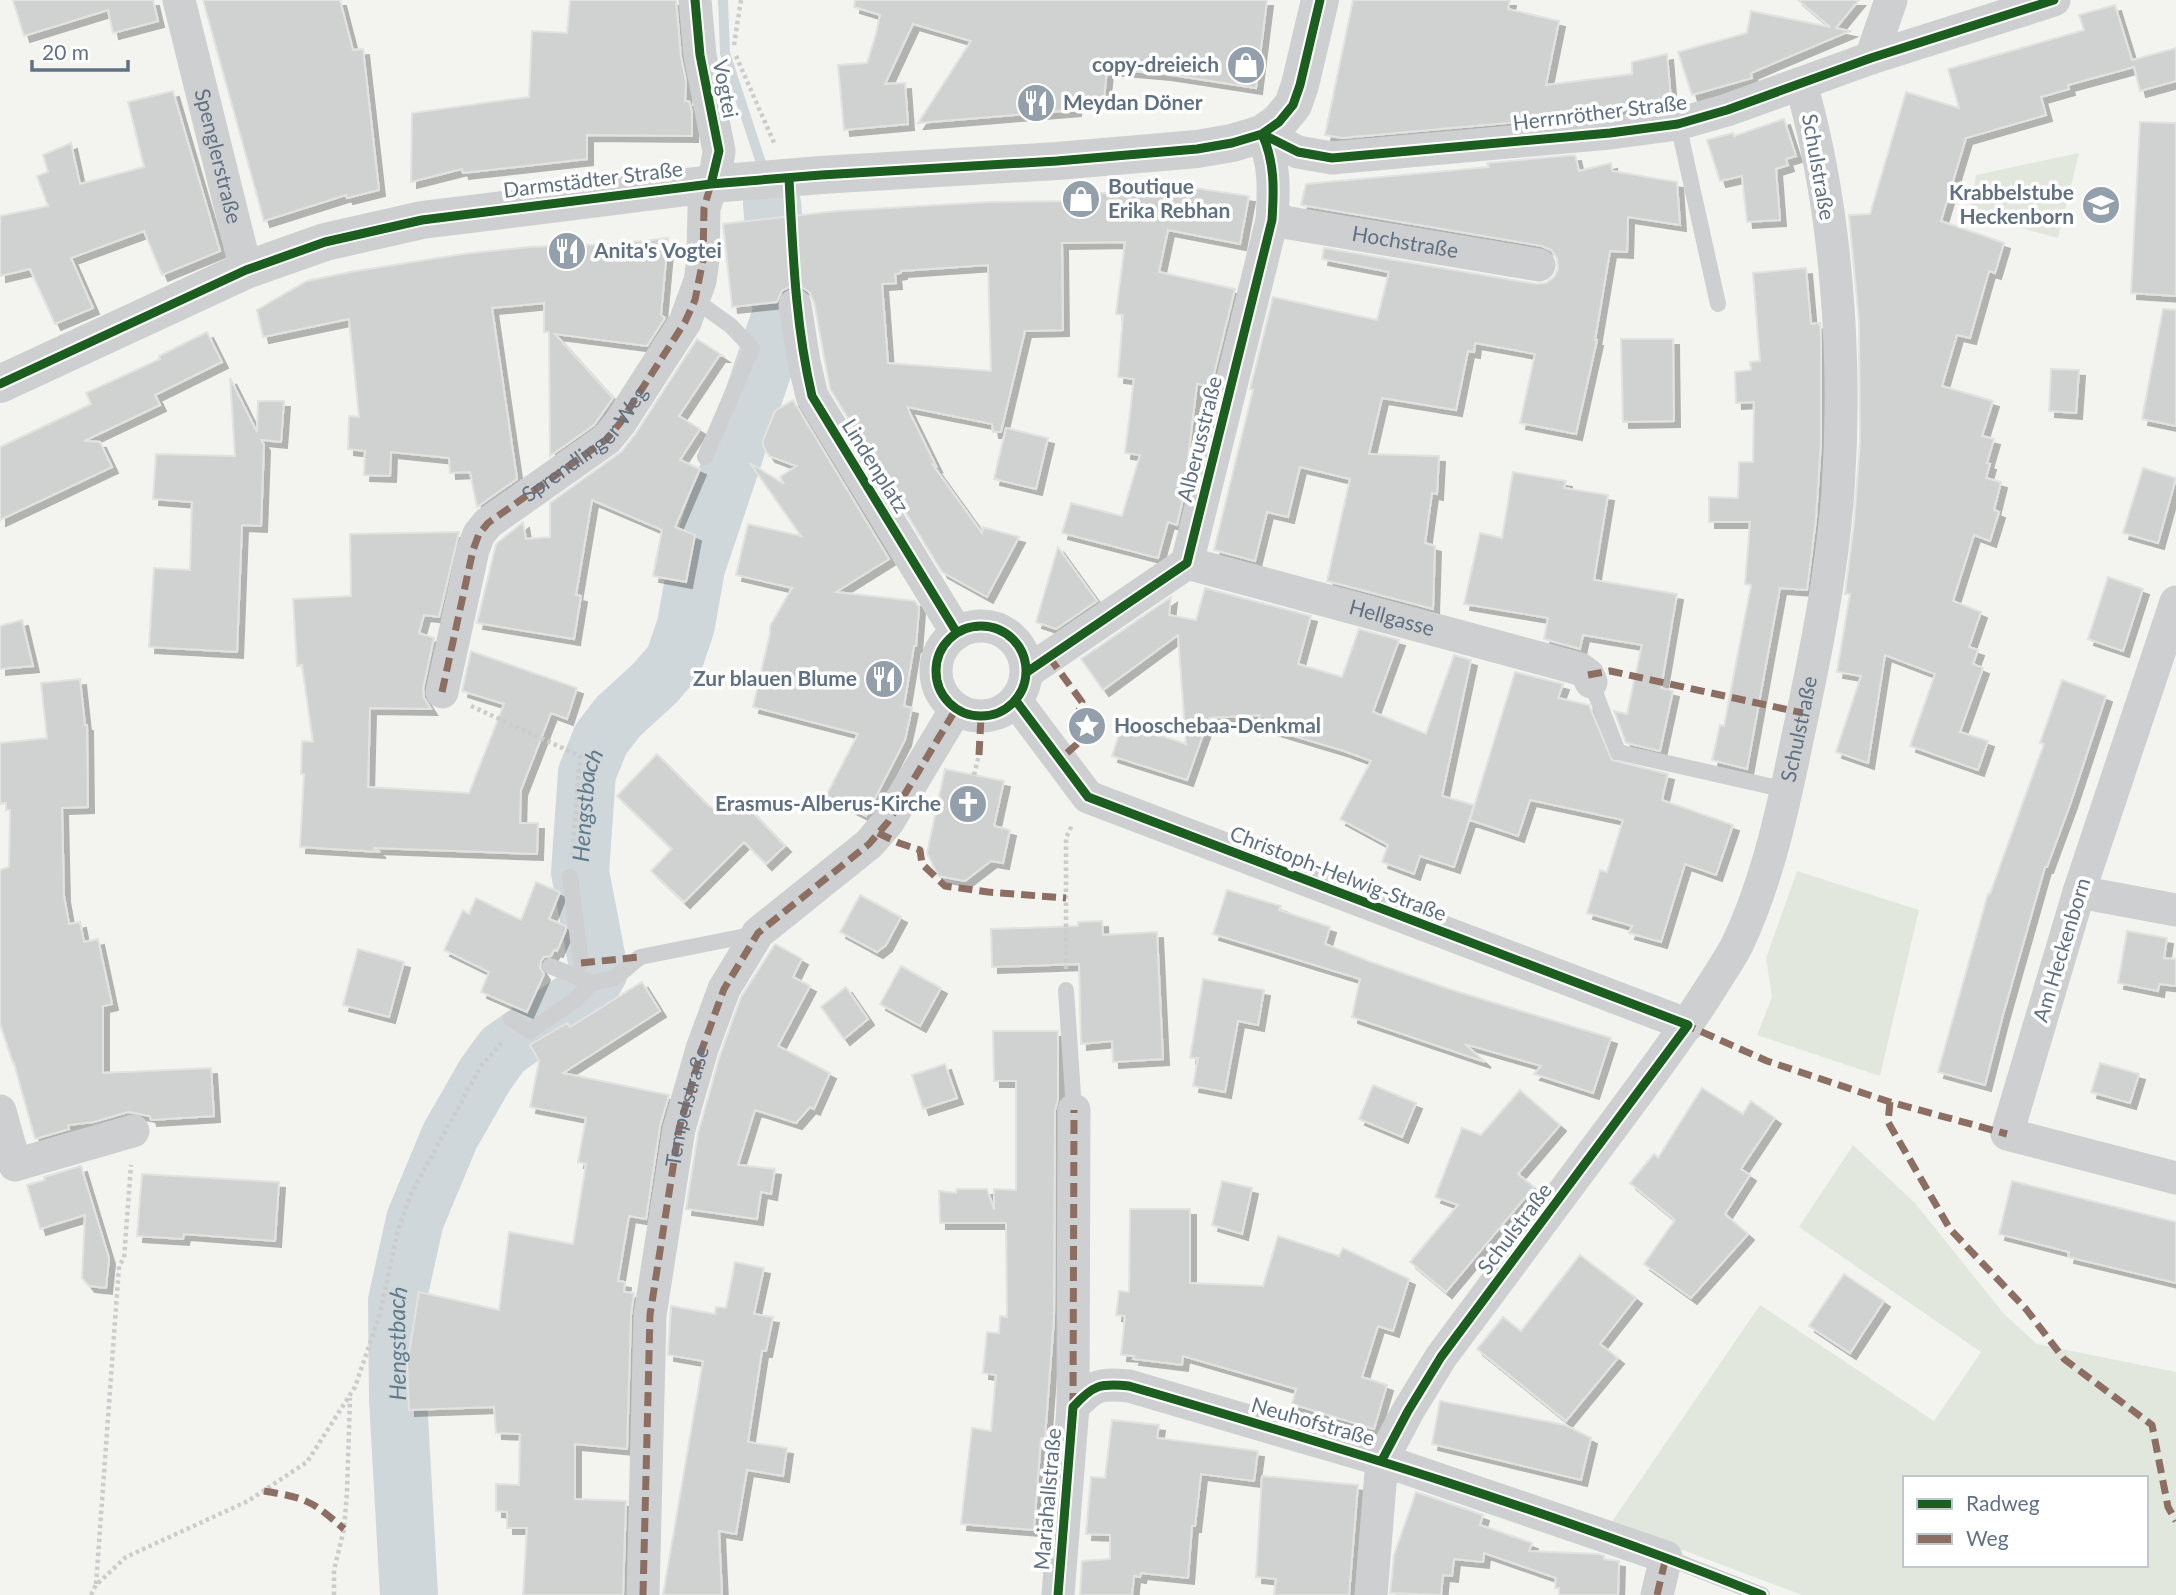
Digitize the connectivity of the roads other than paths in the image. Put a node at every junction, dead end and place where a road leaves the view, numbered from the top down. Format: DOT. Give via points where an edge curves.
graph roads {
  1 [pos="179,0"];
  2 [pos="695,0"];
  3 [pos="1320,0"];
  4 [pos="1891,0"];
  5 [pos="2054,0"];
  6 [pos="1871,58"];
  7 [pos="1801,84"];
  8 [pos="1678,124"];
  9 [pos="1262,134"];
  10 [pos="712,184"];
  11 [pos="1272,220"];
  12 [pos="1539,265"];
  13 [pos="246,270"];
  14 [pos="695,300"];
  15 [pos="1718,304"];
  16 [pos="795,306"];
  17 [pos="0,384"];
  18 [pos="705,457"];
  19 [pos="1187,564"];
  20 [pos="2176,602"];
  21 [pos="957,633"];
  22 [pos="2167,657"];
  23 [pos="1591,682"];
  24 [pos="1021,687"];
  25 [pos="442,692"];
  26 [pos="956,709"];
  27 [pos="1787,790"];
  28 [pos="570,877"];
  29 [pos="2079,892"];
  30 [pos="2176,910"];
  31 [pos="758,933"];
  32 [pos="581,963"];
  33 [pos="550,966"];
  34 [pos="592,983"];
  35 [pos="1066,990"];
  36 [pos="516,1022"];
  37 [pos="1688,1025"];
  38 [pos="1074,1110"];
  39 [pos="0,1111"];
  40 [pos="133,1131"];
  41 [pos="2176,1178"];
  42 [pos="1073,1407"];
  43 [pos="1382,1460"];
  44 [pos="1666,1557"];
  45 [pos="643,1595"];
  46 [pos="1058,1595"];
  47 [pos="1371,1595"];
  48 [pos="1657,1595"];
  49 [pos="1762,1595"];
  1 -- 13 [label="street, Spenglerstraße"];
  2 -- 10 [label="street, Vogtei" via="700,55 719,151"];
  3 -- 9 [label="street" via="1293,105"];
  4 -- 6 [label="street"];
  5 -- 6 [label="street, Herrnröther Straße"];
  6 -- 7 [label="street, Herrnröther Straße"];
  7 -- 8 [label="street, Herrnröther Straße"];
  7 -- 27 [label="street, Schulstraße" via="1825,185 1838,313 1842,415 1828,582"];
  8 -- 9 [label="street, Herrnröther Straße" via="1332,158 1298,152"];
  8 -- 15 [label="lane"];
  9 -- 10 [label="street, Darmstädter Straße" via="1197,149"];
  9 -- 11 [label="street, Alberusstraße" via="1273,170"];
  10 -- 13 [label="street, Darmstädter Straße" via="422,220 325,243"];
  10 -- 14 [label="street, Sprendlinger Weg" via="704,208 703,260"];
  11 -- 12 [label="street, Hochstraße"];
  11 -- 19 [label="street, Alberusstraße"];
  13 -- 17 [label="street, Darmstädter Straße"];
  14 -- 18 [label="lane" via="752,348"];
  14 -- 25 [label="street, Sprendlinger Weg" via="607,439 488,523 480,534"];
  16 -- 21 [label="street, Lindenplatz" via="812,396"];
  19 -- 23 [label="street, Hellgasse" via="1580,669"];
  19 -- 24 [label="street"];
  20 -- 22 [label="street, Am Heckenborn"];
  21 -- 24 [label="street" via="975,626 1006,633 1023,652"];
  21 -- 26 [label="street" via="941,650 936,667 941,691"];
  22 -- 29 [label="street, Am Heckenborn"];
  23 -- 27 [label="lane" via="1618,752"];
  24 -- 26 [label="street" via="999,713 981,717"];
  24 -- 37 [label="street, Christoph-Helwig-Straße" via="1088,797"];
  26 -- 31 [label="street, Tempelstraße" via="888,822 869,844"];
  27 -- 37 [label="street, Schulstraße" via="1760,888 1741,935"];
  28 -- 32 [label="lane"];
  29 -- 30 [label="street"];
  29 -- 41 [label="street, Am Heckenborn" via="2007,1135"];
  31 -- 34 [label="lane" via="640,957 615,978"];
  31 -- 45 [label="street, Tempelstraße" via="724,989 679,1129 650,1315"];
  33 -- 34 [label="lane"];
  34 -- 36 [label="lane" via="530,1031"];
  35 -- 38 [label="lane"];
  37 -- 43 [label="street, Schulstraße" via="1441,1357"];
  38 -- 42 [label="street, Mariahallstraße"];
  39 -- 40 [label="street" via="15,1165"];
  42 -- 43 [label="street, Neuhofstraße" via="1093,1387 1129,1386"];
  42 -- 46 [label="street, Mariahallstraße"];
  43 -- 44 [label="street, Neuhofstraße"];
  43 -- 47 [label="street, Schulstraße"];
  44 -- 48 [label="street"];
  44 -- 49 [label="lane"];
}
